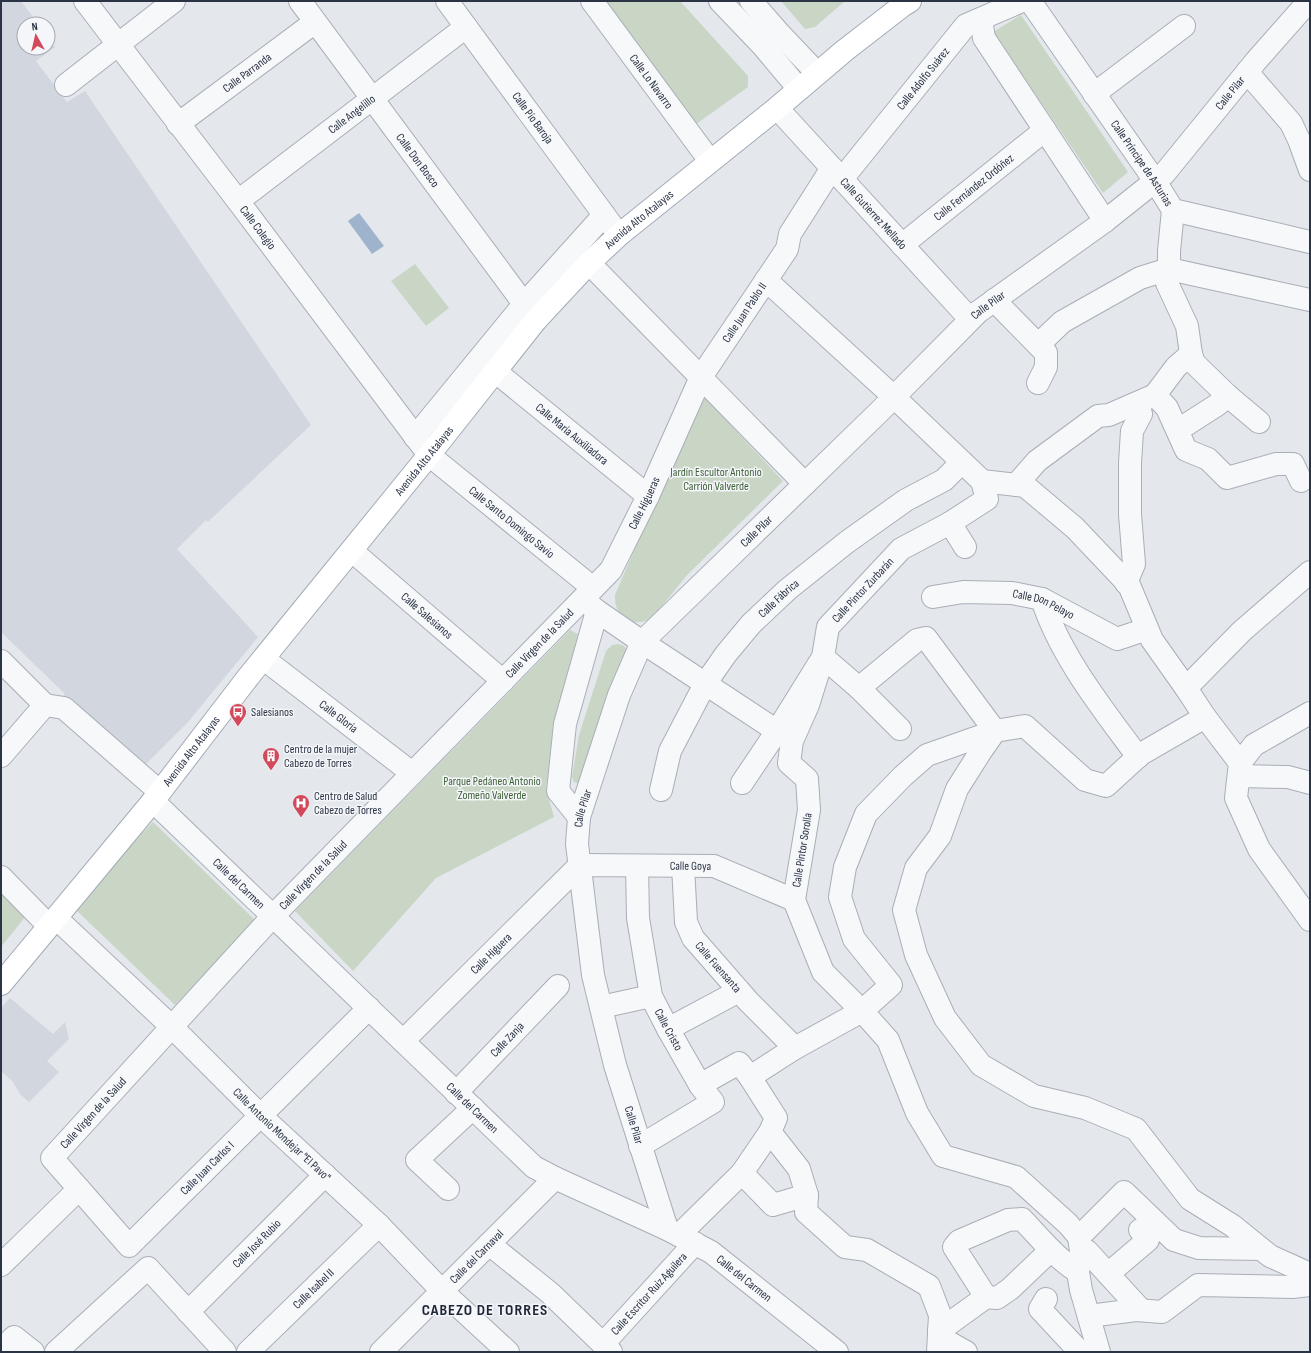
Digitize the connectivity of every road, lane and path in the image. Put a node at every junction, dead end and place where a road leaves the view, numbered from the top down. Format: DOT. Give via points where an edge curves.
graph roads {
  1 [pos="85,1"];
  2 [pos="174,1"];
  3 [pos="300,1"];
  4 [pos="447,1"];
  5 [pos="592,1"];
  6 [pos="720,1"];
  7 [pos="751,1"];
  8 [pos="910,1"];
  9 [pos="1022,1"];
  10 [pos="1030,1"];
  11 [pos="1309,1"];
  12 [pos="981,19"];
  13 [pos="315,22"];
  14 [pos="1184,26"];
  15 [pos="466,27"];
  16 [pos="118,44"];
  17 [pos="1247,72"];
  18 [pos="817,73"];
  19 [pos="66,85"];
  20 [pos="799,89"];
  21 [pos="1094,94"];
  22 [pos="372,98"];
  23 [pos="777,108"];
  24 [pos="178,124"];
  25 [pos="1045,130"];
  26 [pos="1304,137"];
  27 [pos="710,161"];
  28 [pos="1310,170"];
  29 [pos="837,174"];
  30 [pos="1155,181"];
  31 [pos="238,201"];
  32 [pos="1173,210"];
  33 [pos="604,215"];
  34 [pos="1105,221"];
  35 [pos="619,235"];
  36 [pos="1310,242"];
  37 [pos="902,245"];
  38 [pos="787,249"];
  39 [pos="589,263"];
  40 [pos="1169,269"];
  41 [pos="1211,278"];
  42 [pos="766,280"];
  43 [pos="994,300"];
  44 [pos="1310,300"];
  45 [pos="530,312"];
  46 [pos="1310,315"];
  47 [pos="970,319"];
  48 [pos="1038,345"];
  49 [pos="1191,354"];
  50 [pos="496,372"];
  51 [pos="701,377"];
  52 [pos="1038,383"];
  53 [pos="1155,395"];
  54 [pos="1228,396"];
  55 [pos="894,397"];
  56 [pos="1135,404"];
  57 [pos="1259,422"];
  58 [pos="1178,430"];
  59 [pos="415,437"];
  60 [pos="429,456"];
  61 [pos="962,462"];
  62 [pos="982,481"];
  63 [pos="1300,481"];
  64 [pos="804,484"];
  65 [pos="1016,486"];
  66 [pos="648,496"];
  67 [pos="950,523"];
  68 [pos="965,547"];
  69 [pos="352,551"];
  70 [pos="1310,572"];
  71 [pos="1126,583"];
  72 [pos="933,597"];
  73 [pos="1042,599"];
  74 [pos="591,600"];
  75 [pos="1147,630"];
  76 [pos="642,642"];
  77 [pos="823,657"];
  78 [pos="264,659"];
  79 [pos="1,661"];
  80 [pos="503,681"];
  81 [pos="705,684"];
  82 [pos="859,688"];
  83 [pos="1186,688"];
  84 [pos="45,705"];
  85 [pos="1310,713"];
  86 [pos="1204,717"];
  87 [pos="900,728"];
  88 [pos="777,731"];
  89 [pos="995,731"];
  90 [pos="1,756"];
  91 [pos="1138,757"];
  92 [pos="1239,769"];
  93 [pos="412,773"];
  94 [pos="742,783"];
  95 [pos="1310,783"];
  96 [pos="661,790"];
  97 [pos="156,796"];
  98 [pos="579,817"];
  99 [pos="580,865"];
  100 [pos="637,866"];
  101 [pos="682,866"];
  102 [pos="1,877"];
  103 [pos="794,900"];
  104 [pos="273,916"];
  105 [pos="1310,920"];
  106 [pos="53,922"];
  107 [pos="1,984"];
  108 [pos="558,986"];
  109 [pos="739,991"];
  110 [pos="651,996"];
  111 [pos="601,1007"];
  112 [pos="369,1008"];
  113 [pos="862,1011"];
  114 [pos="172,1027"];
  115 [pos="668,1029"];
  116 [pos="403,1041"];
  117 [pos="795,1048"];
  118 [pos="750,1077"];
  119 [pos="700,1085"];
  120 [pos="456,1093"];
  121 [pos="473,1108"];
  122 [pos="260,1115"];
  123 [pos="770,1132"];
  124 [pos="640,1146"];
  125 [pos="52,1158"];
  126 [pos="742,1173"];
  127 [pos="325,1175"];
  128 [pos="555,1178"];
  129 [pos="79,1189"];
  130 [pos="448,1189"];
  131 [pos="807,1195"];
  132 [pos="379,1225"];
  133 [pos="1140,1230"];
  134 [pos="680,1236"];
  135 [pos="489,1244"];
  136 [pos="1080,1244"];
  137 [pos="1261,1249"];
  138 [pos="1051,1250"];
  139 [pos="1,1265"];
  140 [pos="1078,1272"];
  141 [pos="1108,1274"];
  142 [pos="1310,1274"];
  143 [pos="1310,1286"];
  144 [pos="443,1292"];
  145 [pos="986,1297"];
  146 [pos="1046,1299"];
  147 [pos="1142,1310"];
  148 [pos="188,1312"];
  149 [pos="1089,1316"];
  150 [pos="947,1346"];
  151 [pos="607,1348"];
  152 [pos="1,1350"];
  153 [pos="218,1350"];
  154 [pos="33,1352"];
  155 [pos="56,1352"];
  156 [pos="248,1352"];
  157 [pos="381,1352"];
  158 [pos="508,1352"];
  159 [pos="838,1352"];
  160 [pos="1080,1352"];
  161 [pos="1099,1352"];
  1 -- 16 [label="street, Calle Colegio"];
  2 -- 16 [label="street"];
  3 -- 13 [label="street, Calle Don Bosco"];
  4 -- 15 [label="street, Calle Pío Baroja"];
  5 -- 27 [label="street, Calle Lo Navarro"];
  6 -- 20 [label="street"];
  7 -- 18 [label="street"];
  8 -- 18 [label="main road, Avenida Alto Atalayas"];
  9 -- 12 [label="street, Calle Adolfo Suárez"];
  10 -- 21 [label="street, Calle Príncipe de Asturias"];
  11 -- 17 [label="street, Calle Pilar"];
  12 -- 25 [label="street" via="984,38"];
  12 -- 29 [label="street, Calle Adolfo Suárez" via="966,25"];
  13 -- 22 [label="street, Calle Don Bosco"];
  13 -- 24 [label="street, Calle Parranda"];
  14 -- 21 [label="street"];
  15 -- 22 [label="street, Calle Angelillo"];
  15 -- 33 [label="street, Calle Pío Baroja"];
  16 -- 19 [label="street"];
  16 -- 24 [label="street, Calle Colegio"];
  17 -- 26 [label="street"];
  17 -- 30 [label="street, Calle Pilar" via="1164,174"];
  18 -- 20 [label="main road, Avenida Alto Atalayas"];
  20 -- 23 [label="main road, Avenida Alto Atalayas"];
  21 -- 30 [label="street, Calle Príncipe de Asturias"];
  22 -- 31 [label="street, Calle Angelillo"];
  22 -- 45 [label="street, Calle Don Bosco"];
  23 -- 27 [label="main road, Avenida Alto Atalayas"];
  23 -- 29 [label="street, Calle Gutierrez Mellado"];
  24 -- 31 [label="street, Calle Colegio"];
  25 -- 34 [label="street"];
  25 -- 37 [label="street, Calle Fernández Ordóñez"];
  26 -- 28 [label="street"];
  27 -- 35 [label="main road, Avenida Alto Atalayas"];
  29 -- 37 [label="street, Calle Gutierrez Mellado"];
  29 -- 38 [label="street, Calle Adolfo Suárez" via="790,234"];
  30 -- 32 [label="street, Calle Príncipe de Asturias"];
  30 -- 34 [label="street, Calle Pilar"];
  31 -- 59 [label="street, Calle Colegio"];
  32 -- 36 [label="street, Calle Príncipe de Asturias"];
  32 -- 40 [label="street"];
  33 -- 35 [label="street, Calle Pío Baroja"];
  33 -- 45 [label="street"];
  34 -- 43 [label="street, Calle Pilar"];
  35 -- 39 [label="main road, Avenida Alto Atalayas"];
  37 -- 47 [label="street, Calle Gutierrez Mellado"];
  38 -- 42 [label="street, Calle Juan Pablo II"];
  39 -- 45 [label="main road, Avenida Alto Atalayas"];
  39 -- 51 [label="street"];
  40 -- 41 [label="street"];
  40 -- 48 [label="street" via="1140,278 1062,322"];
  40 -- 49 [label="street" via="1167,283 1187,326"];
  41 -- 44 [label="street"];
  41 -- 46 [label="street" via="1216,288 1247,300"];
  42 -- 51 [label="street, Calle Juan Pablo II"];
  42 -- 55 [label="street"];
  43 -- 47 [label="street, Calle Pilar"];
  43 -- 48 [label="street"];
  45 -- 50 [label="main road, Avenida Alto Atalayas"];
  45 -- 59 [label="street"];
  47 -- 55 [label="street, Calle Pilar"];
  48 -- 52 [label="street" via="1046,353 1046,367"];
  49 -- 53 [label="street" via="1176,367"];
  49 -- 54 [label="street" via="1194,363"];
  50 -- 60 [label="main road, Avenida Alto Atalayas"];
  50 -- 66 [label="street, Calle María Auxiliadora"];
  51 -- 64 [label="street"];
  51 -- 66 [label="street, Calle Higueras"];
  53 -- 56 [label="street"];
  53 -- 58 [label="street" via="1167,408"];
  54 -- 57 [label="street"];
  54 -- 58 [label="street"];
  55 -- 61 [label="street"];
  55 -- 64 [label="street, Calle Pilar"];
  56 -- 65 [label="street" via="1109,415 1098,416 1037,461"];
  56 -- 71 [label="street" via="1141,414 1132,431 1130,462 1130,514 1134,564"];
  58 -- 63 [label="street" via="1186,450 1208,459 1227,478 1276,464 1293,464"];
  59 -- 60 [label="street, Calle Colegio"];
  60 -- 69 [label="main road, Avenida Alto Atalayas"];
  60 -- 74 [label="street, Calle Santo Domingo Savio"];
  61 -- 62 [label="street"];
  61 -- 81 [label="street, Calle Fábrica" via="944,480 906,500 847,542 787,590 751,624"];
  62 -- 65 [label="street"];
  62 -- 67 [label="street, Calle Pintor Zurbarán" via="987,498"];
  64 -- 76 [label="street, Calle Pilar"];
  65 -- 71 [label="street" via="1025,486 1075,528"];
  66 -- 74 [label="street, Calle Higueras" via="611,570"];
  67 -- 68 [label="street"];
  67 -- 77 [label="street, Calle Pintor Zurbarán" via="901,549 828,627"];
  69 -- 78 [label="main road, Avenida Alto Atalayas"];
  69 -- 80 [label="street, Calle Salesianos"];
  70 -- 83 [label="street" via="1242,631"];
  71 -- 75 [label="street"];
  72 -- 73 [label="street, Calle Don Pelayo" via="963,592 1012,593"];
  73 -- 75 [label="street, Calle Don Pelayo" via="1117,640"];
  73 -- 91 [label="street" via="1048,618 1083,682"];
  74 -- 76 [label="street, Calle Santo Domingo Savio"];
  74 -- 80 [label="street, Calle Virgen de la Salud"];
  74 -- 98 [label="street" via="564,724 558,791"];
  75 -- 83 [label="street"];
  76 -- 81 [label="street, Calle Santo Domingo Savio"];
  76 -- 98 [label="street, Calle Pilar" via="619,695"];
  77 -- 82 [label="street"];
  77 -- 88 [label="street, Calle Pintor Zurbarán"];
  77 -- 103 [label="street, Calle Pintor Sorolla" via="808,705 792,741 789,763 807,779 809,810"];
  78 -- 93 [label="street, Calle Gloria"];
  78 -- 97 [label="main road, Avenida Alto Atalayas"];
  79 -- 84 [label="street"];
  80 -- 93 [label="street, Calle Virgen de la Salud"];
  81 -- 88 [label="street, Calle Santo Domingo Savio"];
  81 -- 96 [label="street, Calle Fábrica" via="670,751"];
  82 -- 87 [label="street"];
  82 -- 89 [label="street" via="917,640 926,638"];
  83 -- 86 [label="street"];
  84 -- 90 [label="street"];
  84 -- 97 [label="street, Calle del Carmen" via="64,708"];
  85 -- 92 [label="street" via="1254,746"];
  86 -- 91 [label="street"];
  86 -- 92 [label="street"];
  88 -- 94 [label="street, Calle Pintor Zurbarán"];
  89 -- 91 [label="street" via="1025,726 1085,780 1106,786"];
  89 -- 113 [label="street" via="927,755 866,814 845,867 840,897 854,939 891,985"];
  89 -- 137 [label="street" via="957,789 940,836 916,868 904,910 916,955 945,1018 981,1065 1034,1096 1085,1108 1136,1129 1190,1199 1233,1226"];
  92 -- 95 [label="street"];
  92 -- 105 [label="street" via="1236,798 1259,849"];
  93 -- 104 [label="street, Calle Virgen de la Salud"];
  97 -- 104 [label="street, Calle del Carmen"];
  97 -- 106 [label="main road, Avenida Alto Atalayas"];
  98 -- 99 [label="street, Calle Pilar" via="577,844"];
  99 -- 100 [label="street, Calle Goya"];
  99 -- 111 [label="street, Calle Pilar" via="593,975"];
  99 -- 116 [label="street, Calle Higuera"];
  100 -- 101 [label="street, Calle Goya"];
  100 -- 110 [label="street, Calle Cristo" via="638,918"];
  101 -- 103 [label="street, Calle Goya" via="714,866"];
  101 -- 109 [label="street, Calle Fuensanta" via="686,922 694,938"];
  102 -- 106 [label="street, Calle Antonio Mondejar \"El Pavo\""];
  103 -- 113 [label="street, Calle Pintor Sorolla" via="823,972"];
  104 -- 112 [label="street, Calle del Carmen"];
  104 -- 114 [label="street, Calle Virgen de la Salud"];
  106 -- 107 [label="main road, Avenida Alto Atalayas"];
  106 -- 114 [label="street, Calle Antonio Mondejar \"El Pavo\""];
  108 -- 120 [label="street, Calle Zanja"];
  109 -- 115 [label="street"];
  109 -- 117 [label="street, Calle Fuensanta"];
  110 -- 111 [label="street"];
  110 -- 115 [label="street, Calle Cristo"];
  111 -- 124 [label="street, Calle Pilar" via="615,1065"];
  112 -- 116 [label="street, Calle del Carmen"];
  112 -- 122 [label="street, Calle Juan Carlos I"];
  113 -- 117 [label="street"];
  113 -- 136 [label="street, Calle Pintor Sorolla" via="888,1040 917,1113 943,1156 1016,1177 1068,1224"];
  114 -- 122 [label="street, Calle Antonio Mondejar \"El Pavo\""];
  114 -- 125 [label="street, Calle Virgen de la Salud"];
  115 -- 119 [label="street, Calle Cristo"];
  116 -- 120 [label="street, Calle del Carmen"];
  117 -- 118 [label="street"];
  118 -- 119 [label="street" via="738,1063"];
  118 -- 123 [label="street" via="776,1118"];
  119 -- 124 [label="street, Calle Cristo" via="713,1102"];
  120 -- 121 [label="street, Calle del Carmen"];
  121 -- 128 [label="street, Calle del Carmen" via="534,1167"];
  121 -- 130 [label="street" via="417,1160"];
  122 -- 127 [label="street, Calle Antonio Mondejar \"El Pavo\""];
  122 -- 129 [label="street, Calle Juan Carlos I" via="129,1246"];
  123 -- 126 [label="street, Calle Escritor Ruiz Aguilera"];
  123 -- 131 [label="street" via="799,1169"];
  124 -- 134 [label="street, Calle Pilar"];
  125 -- 129 [label="street, Calle Juan Carlos I"];
  126 -- 131 [label="street" via="773,1205"];
  126 -- 134 [label="street, Calle Escritor Ruiz Aguilera"];
  127 -- 132 [label="street, Calle Antonio Mondejar \"El Pavo\""];
  127 -- 148 [label="street, Calle José Rubio"];
  128 -- 134 [label="street, Calle del Carmen"];
  128 -- 135 [label="street, Calle del Carnaval"];
  129 -- 139 [label="street"];
  131 -- 150 [label="street" via="806,1212 845,1247 867,1250 929,1286 940,1315"];
  132 -- 144 [label="street, Calle Antonio Mondejar \"El Pavo\""];
  132 -- 156 [label="street, Calle Isabel II"];
  133 -- 141 [label="street" via="1148,1240"];
  134 -- 151 [label="street, Calle Escritor Ruiz Aguilera"];
  134 -- 159 [label="street, Calle del Carmen" via="711,1252"];
  135 -- 144 [label="street, Calle del Carnaval"];
  135 -- 151 [label="street" via="550,1293"];
  136 -- 137 [label="street" via="1124,1192 1174,1240 1199,1248"];
  136 -- 140 [label="street"];
  136 -- 141 [label="street, Calle Pintor Sorolla"];
  137 -- 142 [label="street" via="1270,1256"];
  138 -- 140 [label="street"];
  138 -- 145 [label="street" via="1010,1289 997,1298"];
  138 -- 145 [label="street" via="1022,1219 1008,1220 959,1241 954,1247"];
  140 -- 149 [label="street"];
  141 -- 147 [label="street, Calle Pintor Sorolla"];
  143 -- 147 [label="street" via="1198,1285 1162,1312"];
  144 -- 157 [label="street, Calle del Carnaval"];
  144 -- 158 [label="street, Calle Antonio Mondejar \"El Pavo\""];
  145 -- 150 [label="street"];
  146 -- 160 [label="street" via="1040,1309"];
  147 -- 149 [label="street"];
  148 -- 153 [label="street"];
  148 -- 155 [label="street" via="148,1268"];
  149 -- 161 [label="street"];
  152 -- 154 [label="street" via="14,1337"];
}
